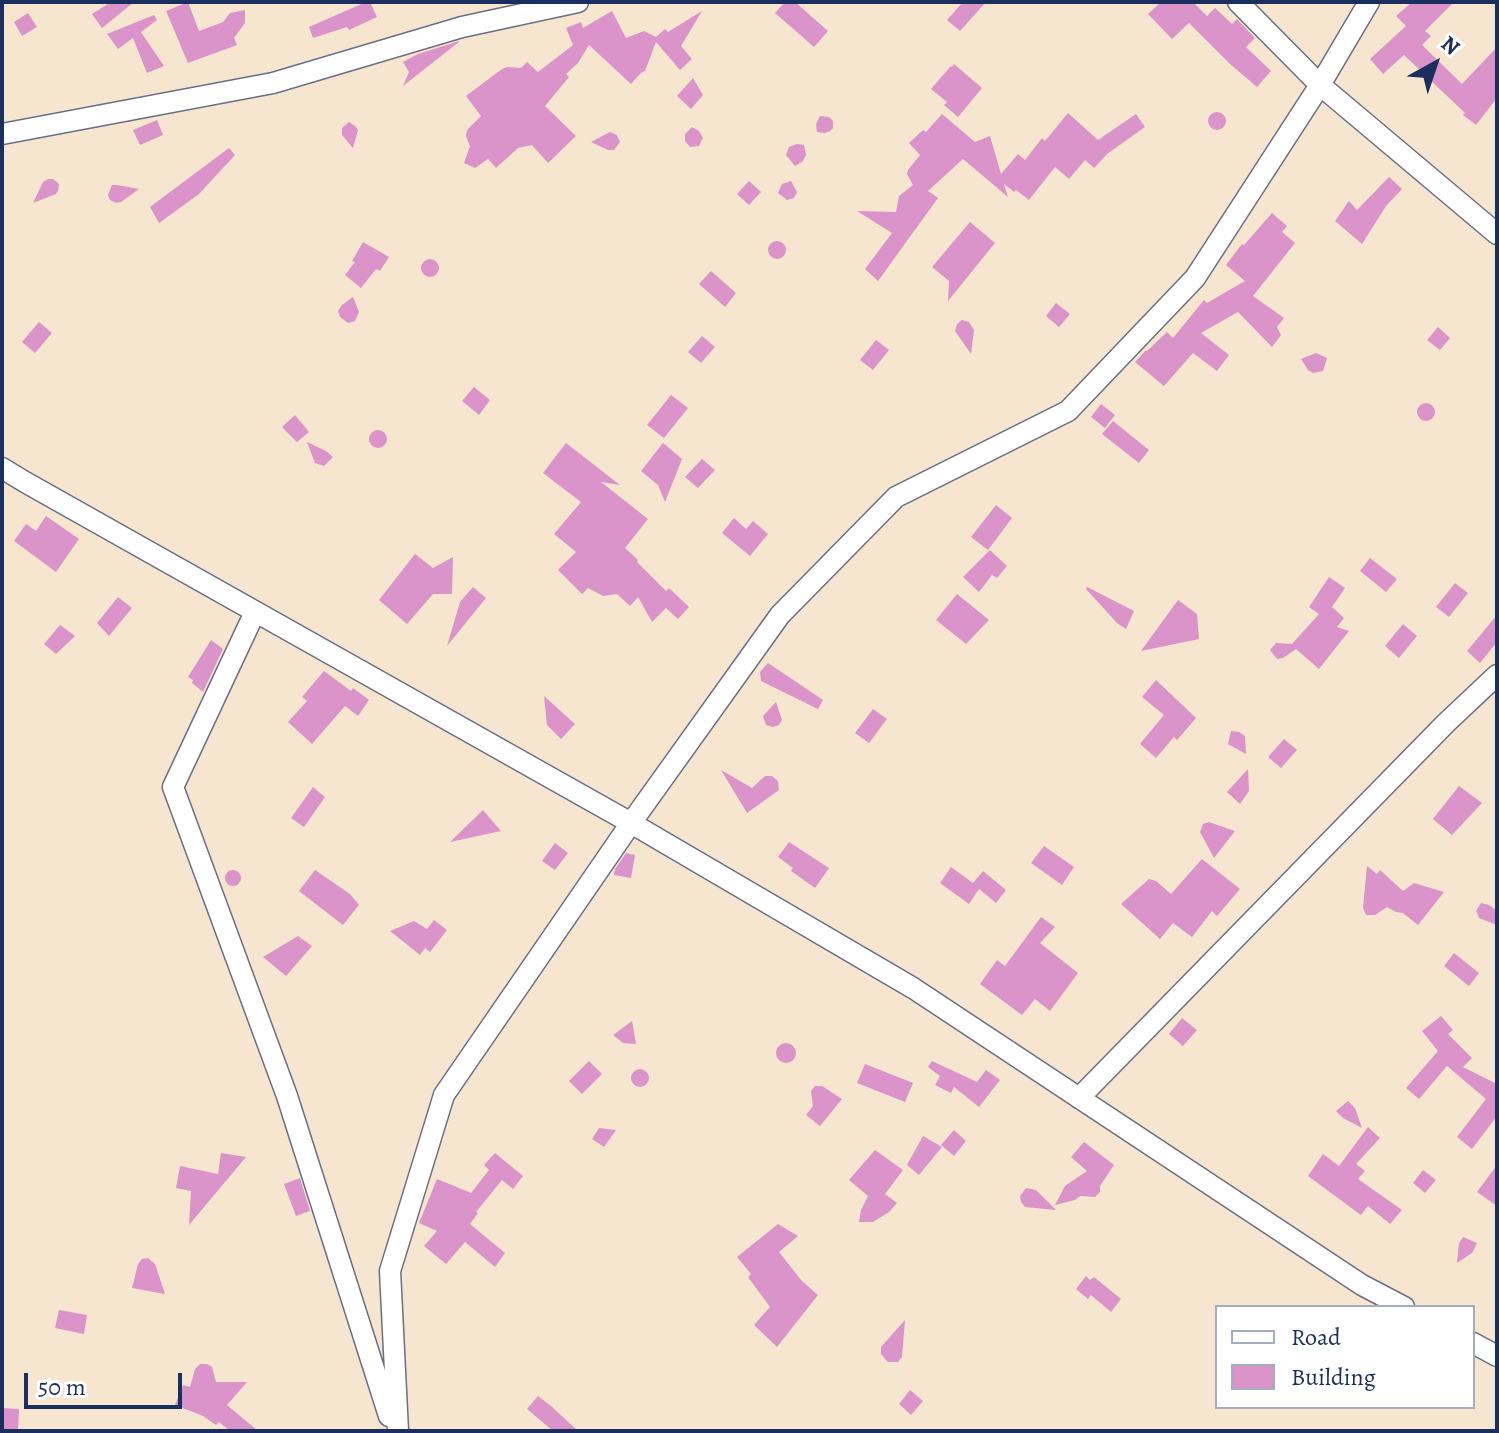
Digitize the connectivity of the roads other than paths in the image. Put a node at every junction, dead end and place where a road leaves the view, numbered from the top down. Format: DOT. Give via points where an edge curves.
graph roads {
  1 [pos="578,2"];
  2 [pos="1238,2"];
  3 [pos="1369,2"];
  4 [pos="1320,85"];
  5 [pos="2,134"];
  6 [pos="1497,234"];
  7 [pos="2,468"];
  8 [pos="255,612"];
  9 [pos="1497,675"];
  10 [pos="631,823"];
  11 [pos="1079,1098"];
  12 [pos="1400,1305"];
  13 [pos="1475,1344"];
  14 [pos="1497,1356"];
  15 [pos="396,1431"];
  1 -- 5 [label="street" via="462,27 273,83"];
  2 -- 4 [label="street"];
  3 -- 4 [label="street"];
  4 -- 6 [label="street"];
  4 -- 10 [label="street" via="1195,278 1068,411 896,497 780,615"];
  7 -- 8 [label="street"];
  8 -- 10 [label="street"];
  8 -- 15 [label="street" via="173,787 287,1096"];
  9 -- 11 [label="street"];
  10 -- 11 [label="street" via="913,988"];
  10 -- 15 [label="street" via="444,1095 390,1271"];
  11 -- 12 [label="street"];
  13 -- 14 [label="street"];
}
